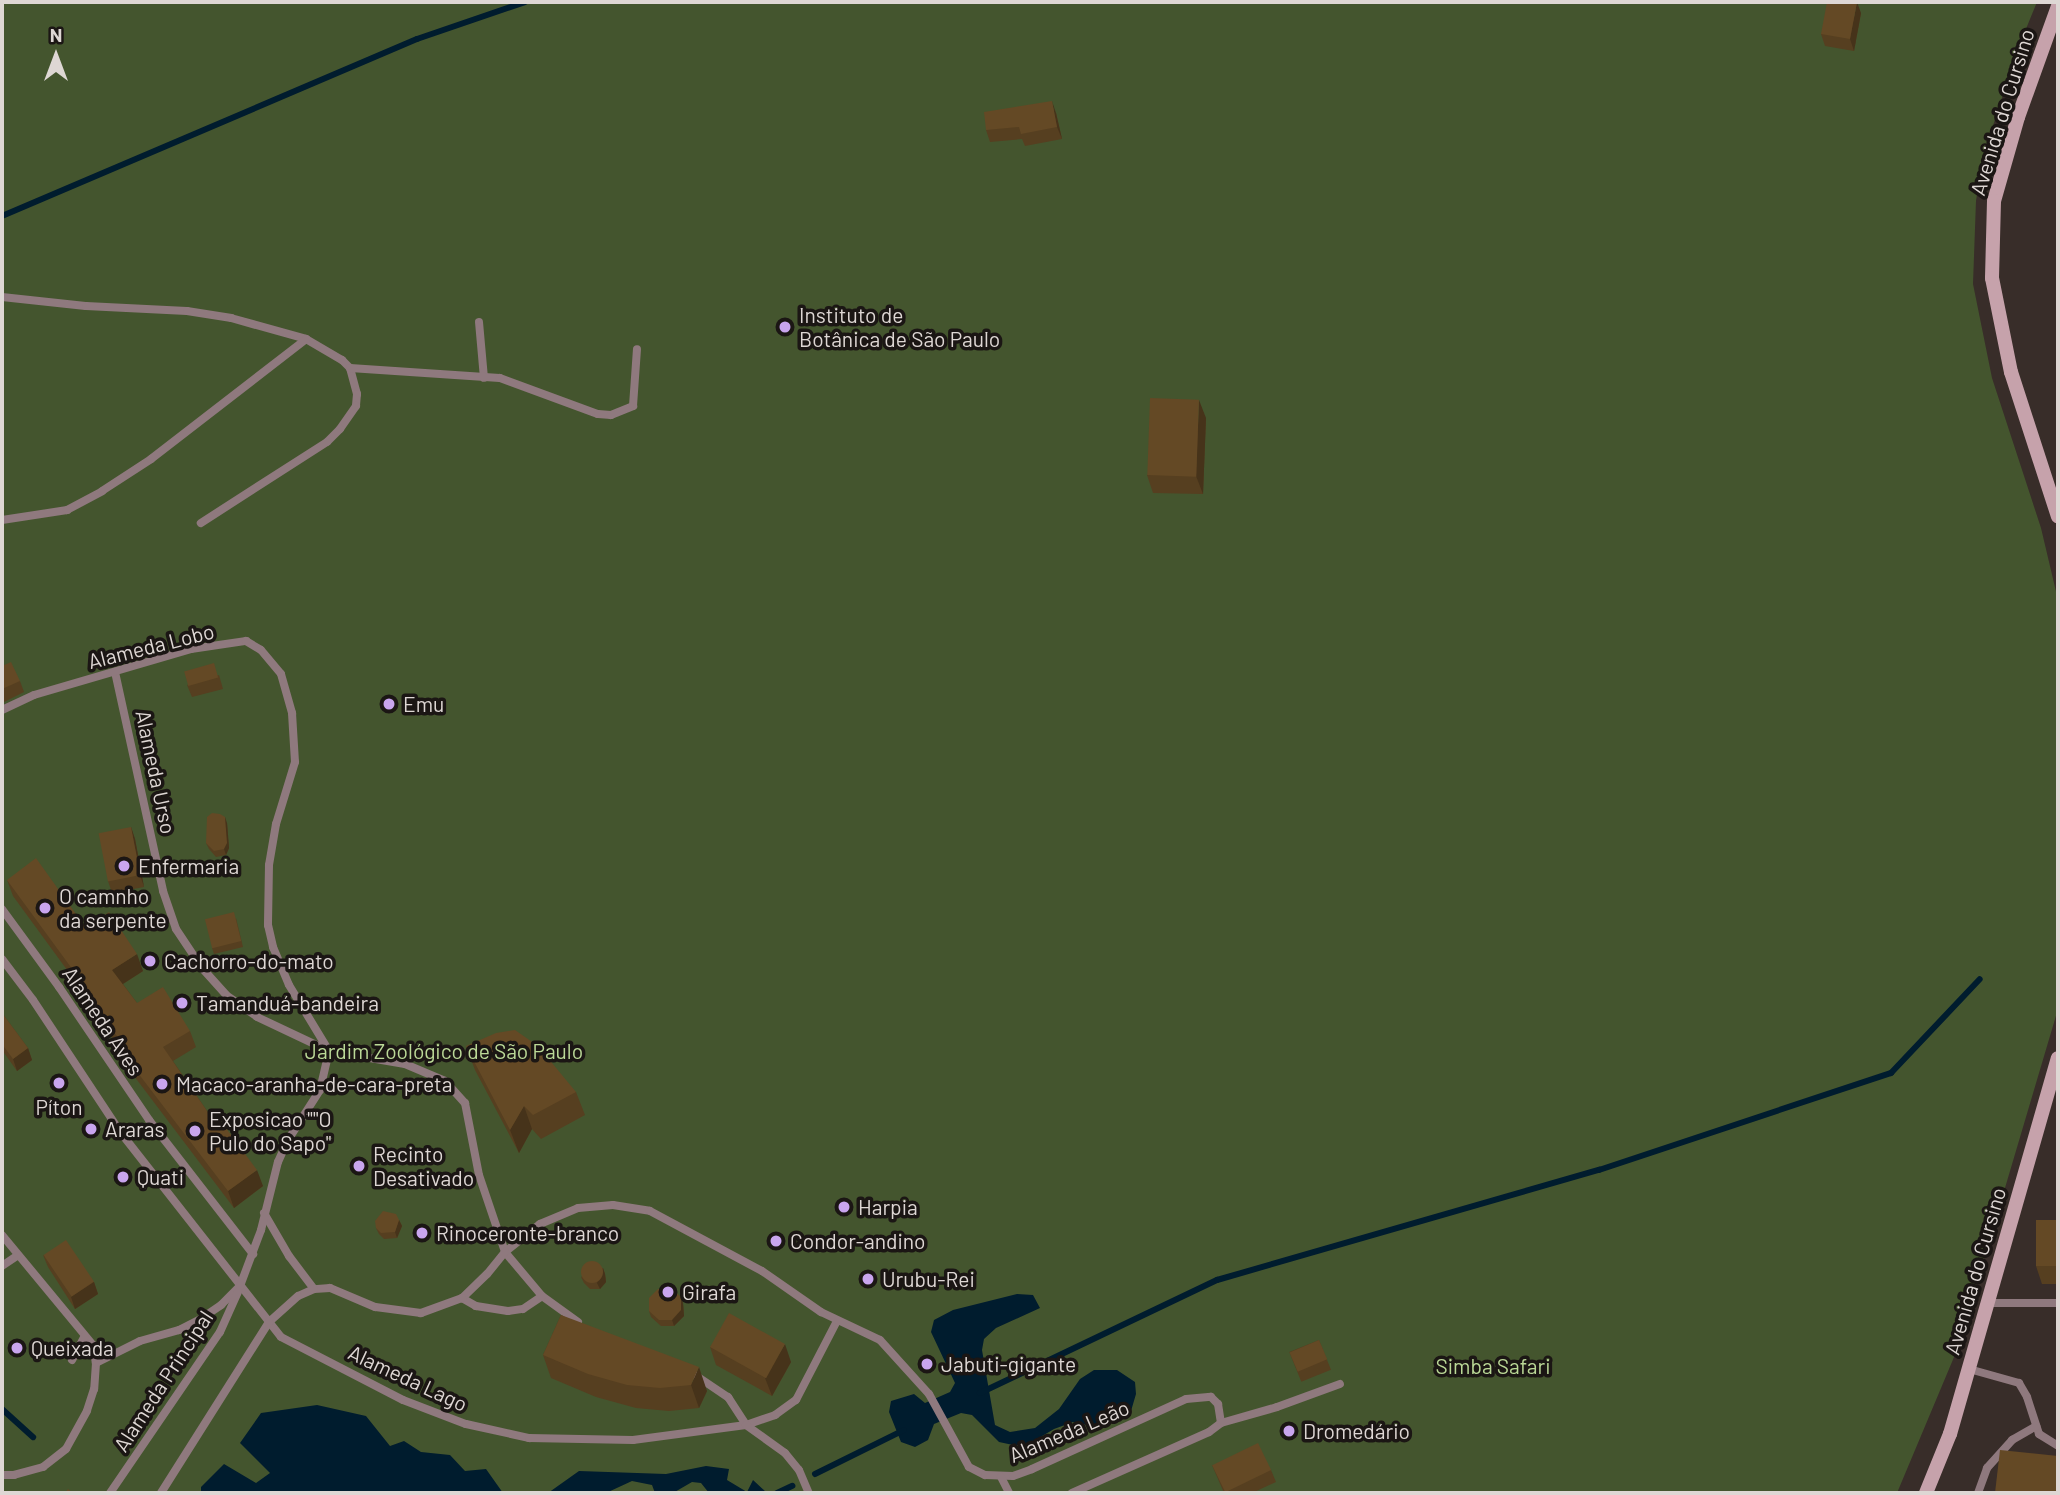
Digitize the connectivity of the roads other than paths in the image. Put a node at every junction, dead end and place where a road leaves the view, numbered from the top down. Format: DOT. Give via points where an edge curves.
graph roads {
  1 [pos="2058,6"];
  2 [pos="2,297"];
  3 [pos="479,322"];
  4 [pos="306,339"];
  5 [pos="637,349"];
  6 [pos="350,368"];
  7 [pos="484,378"];
  8 [pos="2058,517"];
  9 [pos="2,520"];
  10 [pos="201,523"];
  11 [pos="115,672"];
  12 [pos="2,710"];
  13 [pos="2,909"];
  14 [pos="2,959"];
  15 [pos="329,1051"];
  16 [pos="2058,1058"];
  17 [pos="264,1213"];
  18 [pos="2,1235"];
  19 [pos="505,1252"];
  20 [pos="253,1254"];
  21 [pos="17,1256"];
  22 [pos="2,1266"];
  23 [pos="240,1286"];
  24 [pos="314,1289"];
  25 [pos="542,1296"];
  26 [pos="462,1298"];
  27 [pos="1988,1303"];
  28 [pos="2058,1303"];
  29 [pos="837,1321"];
  30 [pos="269,1322"];
  31 [pos="583,1324"];
  32 [pos="85,1336"];
  33 [pos="72,1360"];
  34 [pos="96,1363"];
  35 [pos="1969,1369"];
  36 [pos="684,1370"];
  37 [pos="1340,1384"];
  38 [pos="1221,1423"];
  39 [pos="746,1425"];
  40 [pos="2036,1426"];
  41 [pos="2058,1446"];
  42 [pos="2,1475"];
  43 [pos="1001,1477"];
  44 [pos="110,1493"];
  45 [pos="160,1493"];
  46 [pos="809,1493"];
  47 [pos="1009,1493"];
  48 [pos="1072,1493"];
  49 [pos="1926,1493"];
  50 [pos="1978,1493"];
  1 -- 8 [label="main road, Avenida do Cursino" via="1996,192 1992,278 2011,372"];
  2 -- 4 [label="lane" via="187,311"];
  3 -- 7 [label="lane"];
  4 -- 6 [label="lane"];
  4 -- 9 [label="lane" via="103,491 67,510"];
  5 -- 7 [label="lane" via="633,406 611,415 500,378"];
  6 -- 7 [label="lane"];
  6 -- 10 [label="lane" via="358,394 356,406 340,429"];
  11 -- 12 [label="lane, Alameda Lobo" via="34,695"];
  11 -- 15 [label="lane, Alameda Urso" via="163,891 176,929 226,995 257,1017"];
  11 -- 15 [label="lane, Alameda Lobo" via="191,649 246,641 261,650 281,674 292,713 295,762 269,865 268,925 289,985"];
  13 -- 20 [label="lane, Alameda Aves" via="149,1120"];
  14 -- 23 [label="lane" via="121,1133"];
  15 -- 17 [label="lane, Alameda Principal" via="320,1090 288,1140"];
  15 -- 19 [label="lane, Alameda Urso" via="405,1064 445,1081 465,1103 485,1199"];
  16 -- 27 [label="main road, Avenida do Cursino"];
  17 -- 20 [label="lane, Alameda Principal"];
  17 -- 24 [label="lane"];
  18 -- 21 [label="lane"];
  19 -- 25 [label="lane, Alameda Urso"];
  19 -- 26 [label="lane, Alameda Leão"];
  19 -- 29 [label="lane, Alameda Leão" via="540,1224 578,1208 613,1205 650,1211 762,1271"];
  20 -- 23 [label="lane, Alameda Principal"];
  21 -- 22 [label="lane"];
  21 -- 32 [label="lane"];
  23 -- 30 [label="lane, Alameda Lago"];
  23 -- 34 [label="lane" via="222,1305 179,1330 140,1341"];
  23 -- 44 [label="lane, Alameda Principal" via="220,1332"];
  24 -- 26 [label="lane" via="330,1288 374,1307 422,1313"];
  24 -- 30 [label="lane" via="284,1306"];
  25 -- 26 [label="lane" via="523,1309 508,1311 476,1306"];
  25 -- 31 [label="lane, Alameda Urso"];
  27 -- 28 [label="lane"];
  27 -- 35 [label="main road, Avenida do Cursino"];
  29 -- 39 [label="lane, Alameda Lago" via="796,1400 775,1415"];
  29 -- 43 [label="lane, Alameda Leão" via="880,1340 929,1394 969,1467"];
  30 -- 39 [label="lane, Alameda Lago" via="296,1347 403,1400 466,1424 529,1438 633,1440"];
  30 -- 45 [label="lane"];
  32 -- 33 [label="lane"];
  32 -- 34 [label="lane" via="93,1345"];
  34 -- 42 [label="lane" via="87,1411 66,1449 43,1467"];
  35 -- 40 [label="lane" via="2020,1383"];
  35 -- 49 [label="main road, Avenida do Cursino"];
  36 -- 39 [label="lane" via="728,1397"];
  37 -- 38 [label="lane"];
  38 -- 43 [label="lane, Alameda Leão" via="1218,1404 1211,1397 1185,1399 1032,1469"];
  38 -- 48 [label="lane"];
  39 -- 46 [label="lane" via="785,1453"];
  40 -- 41 [label="lane" via="2043,1439"];
  40 -- 50 [label="lane" via="2012,1440 1987,1468"];
  43 -- 47 [label="lane"];
}
